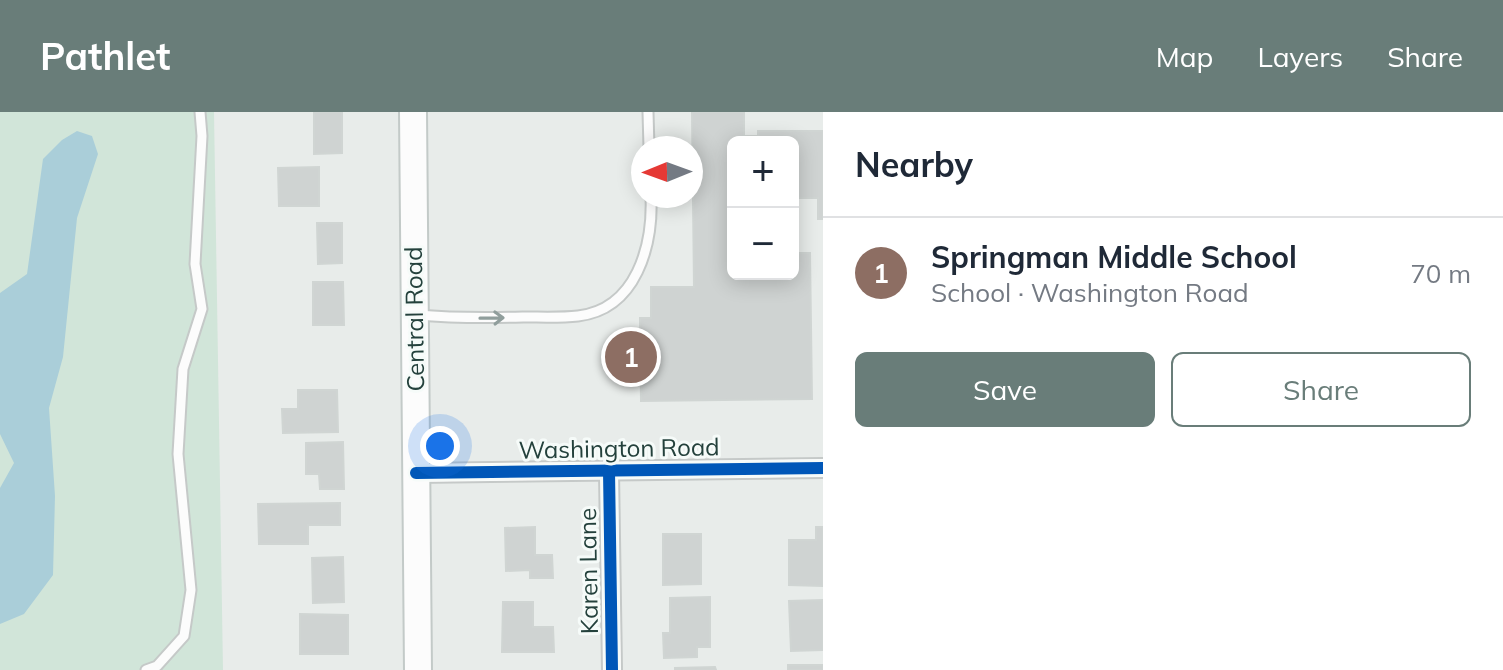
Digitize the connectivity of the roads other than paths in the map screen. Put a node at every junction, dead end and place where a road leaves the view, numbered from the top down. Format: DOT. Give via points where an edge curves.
graph roads {
  1 [pos="200,112"];
  2 [pos="413,112"];
  3 [pos="648,112"];
  4 [pos="649,136"];
  5 [pos="652,208"];
  6 [pos="414,315"];
  7 [pos="823,468"];
  8 [pos="609,471"];
  9 [pos="416,473"];
  10 [pos="146,670"];
  11 [pos="418,670"];
  12 [pos="612,670"];
  1 -- 10 [label="lane" via="195,264 202,309 183,369 178,454 191,590 184,636 157,666"];
  2 -- 6 [label="main road, Central Road"];
  3 -- 4 [label="lane"];
  6 -- 5 [label="lane, one-way" via="581,316 602,308 616,301 644,258"];
  6 -- 9 [label="main road, Central Road"];
  7 -- 8 [label="street, Washington Road"];
  8 -- 9 [label="street, Washington Road"];
  8 -- 12 [label="street, Karen Lane"];
  9 -- 11 [label="main road, Central Road"];
}
